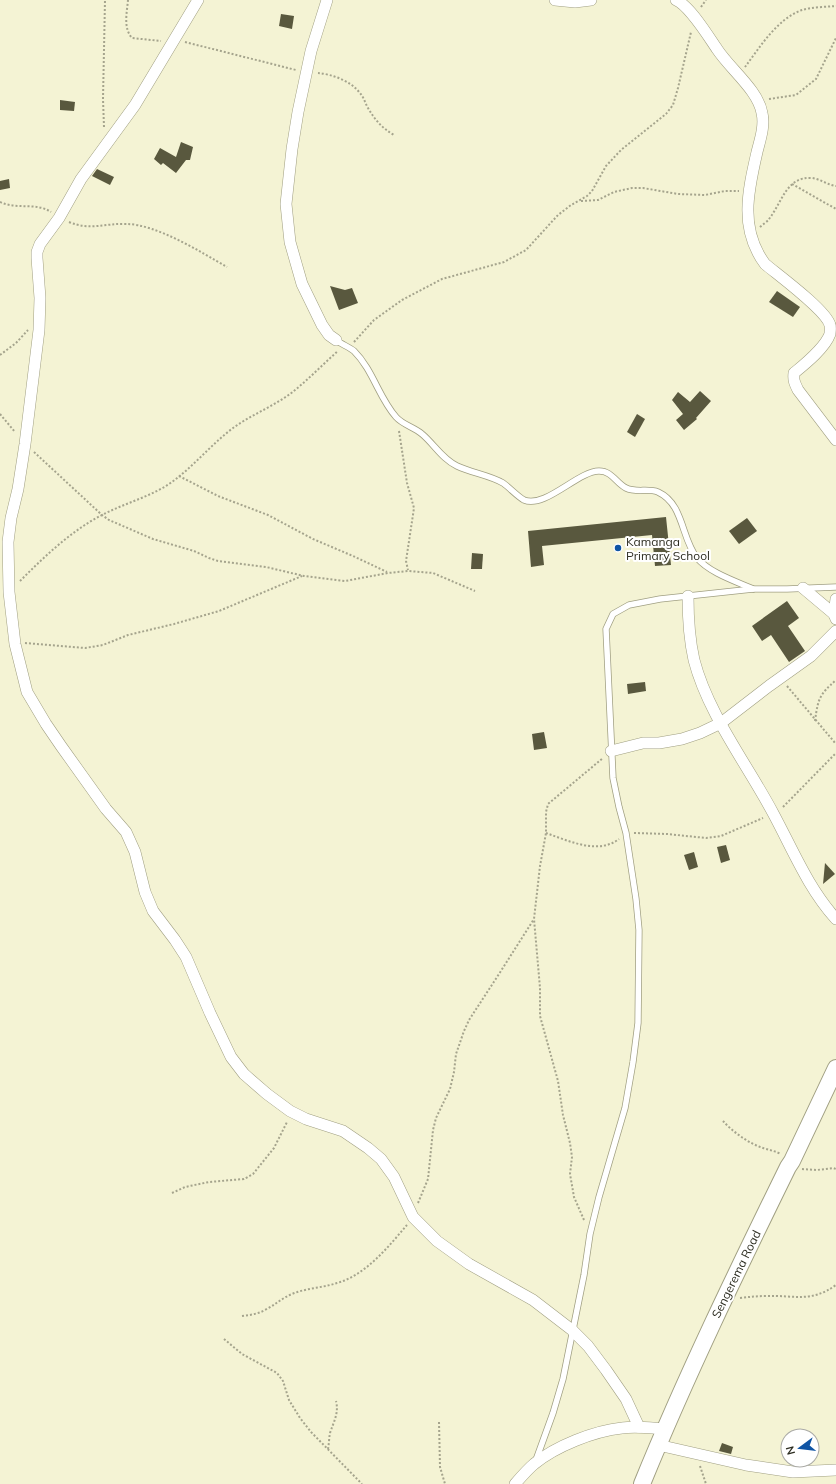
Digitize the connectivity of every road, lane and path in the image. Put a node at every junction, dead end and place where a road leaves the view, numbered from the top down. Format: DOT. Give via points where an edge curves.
graph roads {
  1 [pos="105,0"];
  2 [pos="128,0"];
  3 [pos="198,0"];
  4 [pos="328,0"];
  5 [pos="555,0"];
  6 [pos="591,0"];
  7 [pos="676,0"];
  8 [pos="836,5"];
  9 [pos="695,19"];
  10 [pos="836,38"];
  11 [pos="172,42"];
  12 [pos="308,72"];
  13 [pos="738,76"];
  14 [pos="758,100"];
  15 [pos="394,135"];
  16 [pos="105,146"];
  17 [pos="792,184"];
  18 [pos="836,186"];
  19 [pos="750,195"];
  20 [pos="580,200"];
  21 [pos="0,202"];
  22 [pos="836,209"];
  23 [pos="60,218"];
  24 [pos="750,236"];
  25 [pos="227,267"];
  26 [pos="40,317"];
  27 [pos="343,345"];
  28 [pos="0,355"];
  29 [pos="0,414"];
  30 [pos="397,418"];
  31 [pos="836,440"];
  32 [pos="25,444"];
  33 [pos="179,476"];
  34 [pos="102,515"];
  35 [pos="408,570"];
  36 [pos="388,573"];
  37 [pos="304,576"];
  38 [pos="836,587"];
  39 [pos="803,588"];
  40 [pos="753,589"];
  41 [pos="475,591"];
  42 [pos="9,592"];
  43 [pos="688,596"];
  44 [pos="836,599"];
  45 [pos="835,616"];
  46 [pos="836,631"];
  47 [pos="15,644"];
  48 [pos="780,678"];
  49 [pos="836,680"];
  50 [pos="815,721"];
  51 [pos="722,723"];
  52 [pos="836,744"];
  53 [pos="612,751"];
  54 [pos="836,753"];
  55 [pos="774,813"];
  56 [pos="546,833"];
  57 [pos="626,833"];
  58 [pos="534,919"];
  59 [pos="836,919"];
  60 [pos="836,1068"];
  61 [pos="290,1111"];
  62 [pos="723,1121"];
  63 [pos="790,1164"];
  64 [pos="836,1169"];
  65 [pos="172,1193"];
  66 [pos="413,1217"];
  67 [pos="590,1234"];
  68 [pos="836,1285"];
  69 [pos="723,1299"];
  70 [pos="242,1316"];
  71 [pos="572,1330"];
  72 [pos="224,1339"];
  73 [pos="336,1401"];
  74 [pos="438,1422"];
  75 [pos="639,1427"];
  76 [pos="664,1429"];
  77 [pos="658,1445"];
  78 [pos="328,1449"];
  79 [pos="696,1454"];
  80 [pos="534,1464"];
  81 [pos="836,1470"];
  82 [pos="362,1484"];
  83 [pos="445,1484"];
  84 [pos="515,1484"];
  85 [pos="642,1484"];
  86 [pos="706,1484"];
  1 -- 16 [label="path"];
  2 -- 11 [label="path" via="127,29 132,38"];
  3 -- 11 [label="street"];
  4 -- 12 [label="street" via="311,52"];
  5 -- 6 [label="street"];
  7 -- 9 [label="street" via="687,8"];
  8 -- 13 [label="path" via="802,10 786,19 768,36"];
  9 -- 13 [label="street"];
  9 -- 20 [label="path" via="673,105 666,114 621,150 606,166 592,191"];
  10 -- 14 [label="path" via="816,79 796,95"];
  11 -- 12 [label="path" via="201,45"];
  11 -- 16 [label="street" via="135,105"];
  12 -- 15 [label="path" via="332,76 358,90 377,122"];
  12 -- 27 [label="street" via="298,112 286,204 290,242 302,284 322,325 329,335"];
  13 -- 14 [label="street"];
  14 -- 19 [label="street" via="763,125"];
  16 -- 23 [label="street" via="81,179"];
  17 -- 18 [label="path" via="813,178"];
  17 -- 22 [label="path"];
  17 -- 24 [label="path" via="783,194 769,220"];
  19 -- 20 [label="path" via="734,190 705,195 632,188 614,192 598,200"];
  19 -- 24 [label="street"];
  20 -- 27 [label="path" via="558,215 526,250 504,262 442,279 402,300"];
  21 -- 23 [label="path" via="8,206 40,207"];
  23 -- 25 [label="path" via="91,227 127,224 149,228"];
  23 -- 26 [label="street" via="40,244 36,258"];
  24 -- 31 [label="street" via="765,264 812,304 830,326 830,334 824,343 794,373 793,378 798,390"];
  26 -- 28 [label="path" via="16,343"];
  26 -- 32 [label="street"];
  27 -- 30 [label="lane" via="363,362"];
  27 -- 33 [label="path" via="290,394 234,428"];
  29 -- 32 [label="path"];
  30 -- 35 [label="path" via="407,483 414,508 406,561"];
  30 -- 40 [label="lane" via="421,433 442,456 456,465 502,483 528,501 544,498 588,473 598,471 608,472 632,491 657,492 668,498 677,511 690,548 698,559 709,569"];
  32 -- 34 [label="path"];
  32 -- 42 [label="street" via="8,542"];
  33 -- 34 [label="path" via="154,492"];
  33 -- 36 [label="path" via="218,496 268,515 313,539"];
  34 -- 37 [label="path" via="153,539 194,551 208,558"];
  34 -- 42 [label="path" via="66,539"];
  35 -- 36 [label="path"];
  35 -- 41 [label="path" via="433,573"];
  36 -- 37 [label="path" via="345,581"];
  37 -- 47 [label="path" via="219,611 128,635 103,645 85,648 33,643"];
  38 -- 39 [label="lane"];
  39 -- 40 [label="lane"];
  39 -- 45 [label="street"];
  40 -- 43 [label="lane"];
  42 -- 47 [label="street"];
  43 -- 51 [label="street" via="688,620 695,660"];
  43 -- 53 [label="lane" via="629,605 613,614 606,629"];
  44 -- 45 [label="street"];
  46 -- 48 [label="street" via="811,656"];
  47 -- 61 [label="street" via="27,692 106,809 126,832 135,852 145,892 153,911 186,957 231,1057 244,1074"];
  48 -- 50 [label="path"];
  48 -- 51 [label="street"];
  49 -- 50 [label="path" via="818,701"];
  50 -- 52 [label="path"];
  51 -- 53 [label="street" via="682,739 643,743"];
  51 -- 55 [label="street"];
  53 -- 56 [label="path" via="548,804 545,818"];
  53 -- 57 [label="lane" via="613,778"];
  54 -- 55 [label="path"];
  55 -- 57 [label="path" via="721,836 706,838"];
  55 -- 59 [label="street" via="809,883"];
  56 -- 57 [label="path" via="596,847 615,842"];
  56 -- 58 [label="path"];
  57 -- 67 [label="lane" via="639,930 638,1023 625,1108"];
  58 -- 66 [label="path" via="464,1031 456,1054 450,1089 433,1130 428,1179"];
  58 -- 67 [label="path" via="540,1016 558,1081 570,1143 570,1174 574,1197"];
  60 -- 63 [label="main road, Sengerema Road"];
  61 -- 65 [label="path" via="287,1125 274,1148 253,1174 244,1179 185,1187"];
  61 -- 66 [label="street" via="343,1131 372,1152 394,1177"];
  62 -- 63 [label="path" via="738,1135 762,1148 775,1151"];
  63 -- 64 [label="path" via="810,1170"];
  63 -- 69 [label="main road, Sengerema Road"];
  66 -- 70 [label="path" via="396,1238 360,1273 348,1280 293,1293 265,1310"];
  66 -- 71 [label="street" via="437,1241 469,1264 533,1300"];
  67 -- 71 [label="lane"];
  68 -- 69 [label="path" via="822,1294 810,1297 766,1296"];
  69 -- 76 [label="main road, Sengerema Road"];
  71 -- 75 [label="street" via="606,1370 626,1399"];
  71 -- 80 [label="lane" via="563,1379"];
  72 -- 78 [label="path" via="242,1354 277,1373 283,1381 293,1409"];
  73 -- 78 [label="path" via="337,1414"];
  74 -- 83 [label="path" via="440,1467"];
  75 -- 76 [label="street"];
  75 -- 80 [label="street" via="621,1428 586,1437"];
  76 -- 77 [label="main road, Sengerema Road"];
  77 -- 79 [label="street"];
  77 -- 85 [label="main road, Sengerema Road"];
  78 -- 82 [label="path"];
  79 -- 81 [label="street" via="793,1472"];
  79 -- 86 [label="path"];
  80 -- 84 [label="street"];
}
